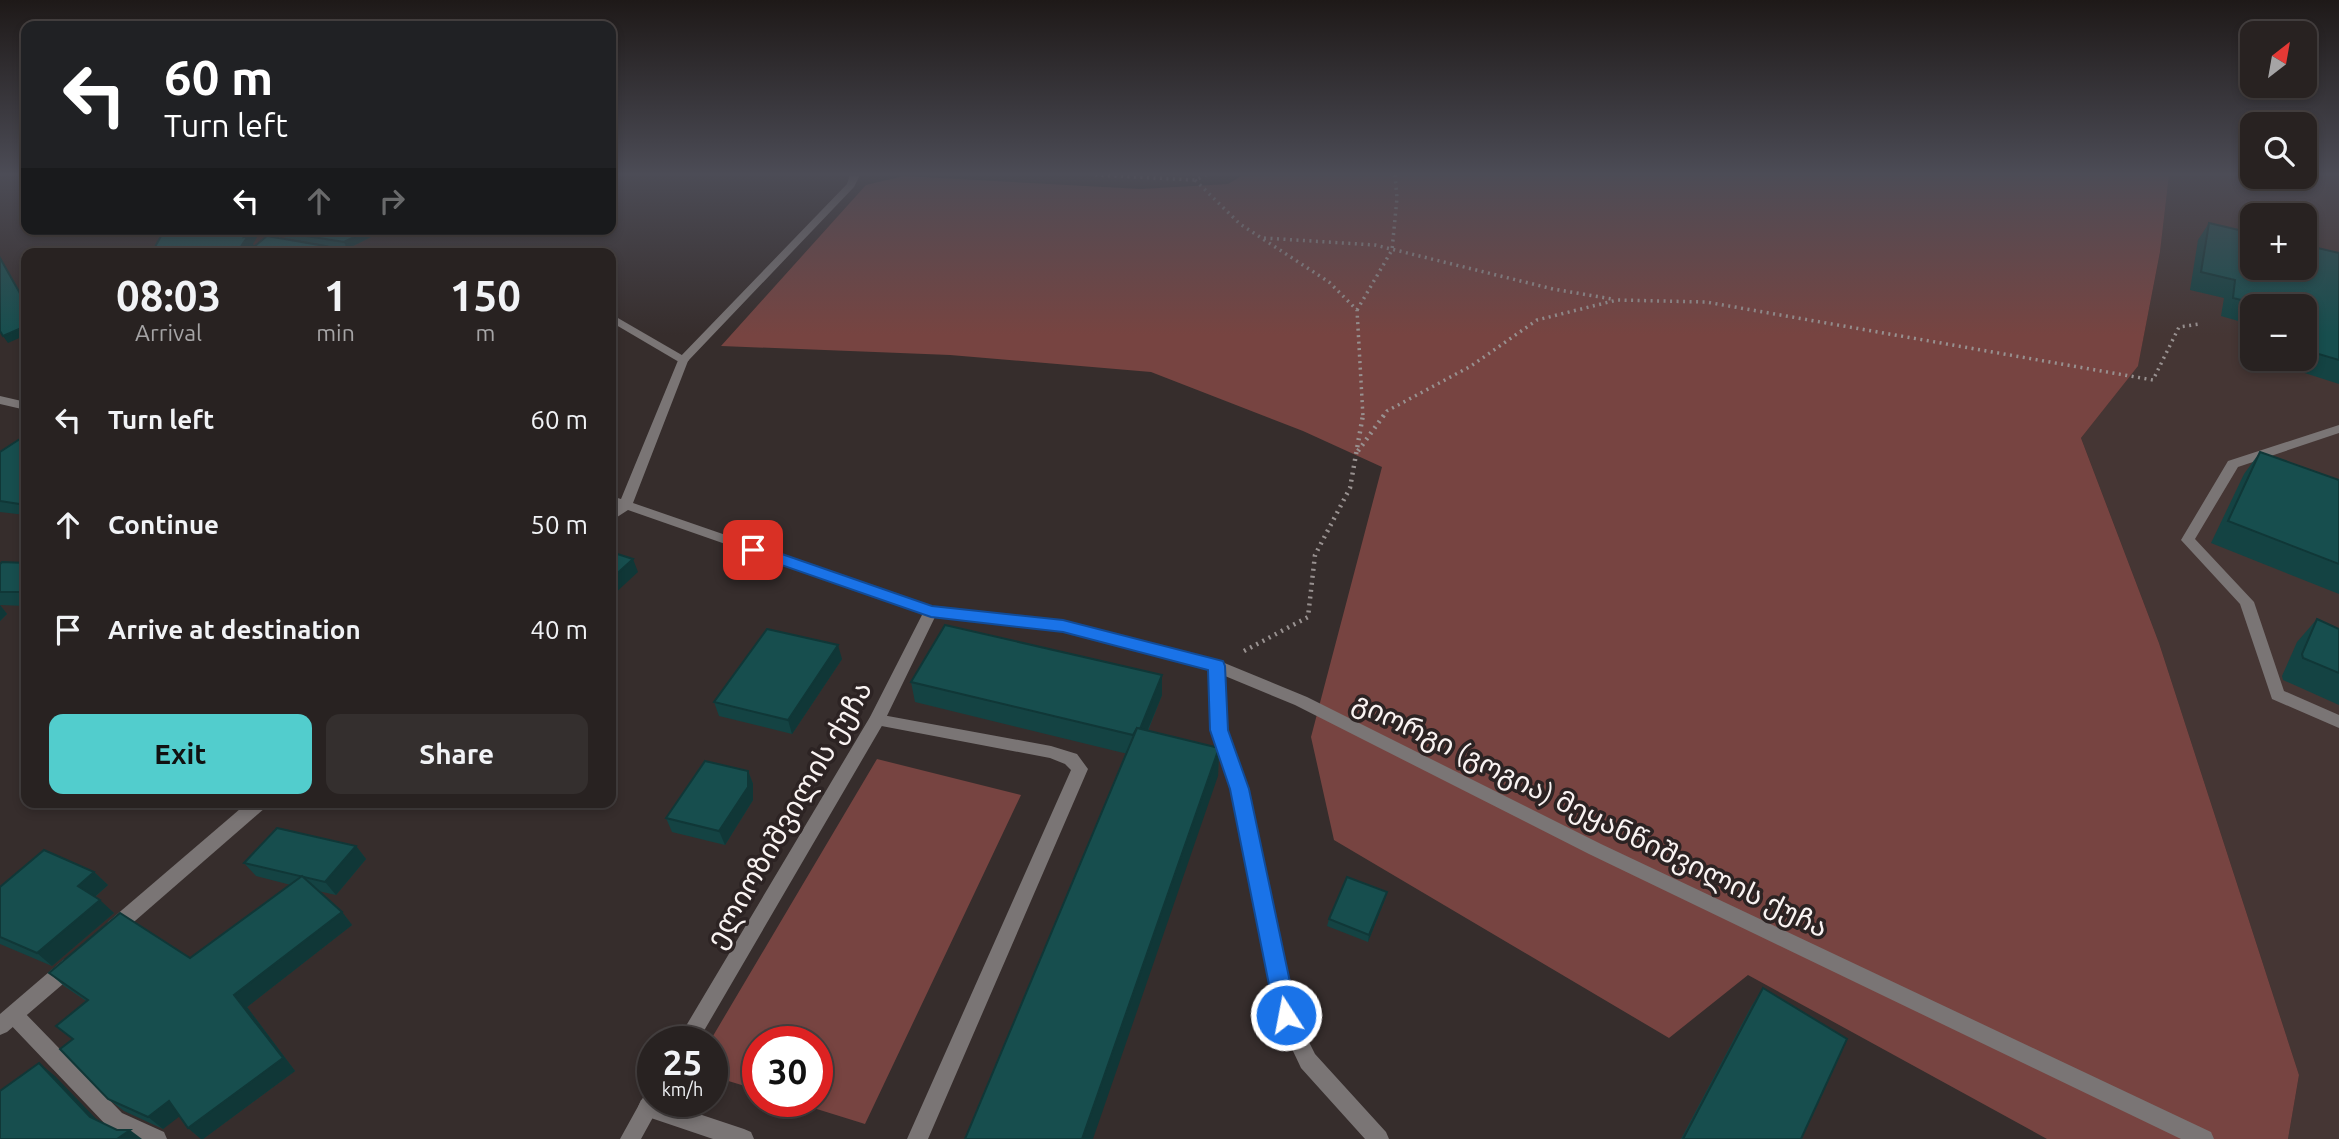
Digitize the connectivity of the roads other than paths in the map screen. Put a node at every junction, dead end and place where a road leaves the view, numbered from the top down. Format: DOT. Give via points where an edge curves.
graph roads {
  1 [pos="810,228"];
  2 [pos="277,235"];
  3 [pos="270,241"];
  4 [pos="283,243"];
  5 [pos="296,245"];
  6 [pos="262,248"];
  7 [pos="313,248"];
  8 [pos="616,320"];
  9 [pos="683,360"];
  10 [pos="0,400"];
  11 [pos="21,405"];
  12 [pos="2339,429"];
  13 [pos="616,502"];
  14 [pos="625,506"];
  15 [pos="616,513"];
  16 [pos="931,611"];
  17 [pos="1217,666"];
  18 [pos="877,720"];
  19 [pos="2339,722"];
  20 [pos="253,808"];
  21 [pos="7,1020"];
  22 [pos="696,1026"];
  23 [pos="642,1117"];
  24 [pos="687,1117"];
  25 [pos="157,1139"];
  26 [pos="630,1139"];
  27 [pos="744,1139"];
  28 [pos="918,1139"];
  29 [pos="1380,1139"];
  30 [pos="2204,1139"];
  1 -- 9 [label="street"];
  2 -- 3 [label="street"];
  3 -- 4 [label="street"];
  3 -- 6 [label="street"];
  5 -- 7 [label="street"];
  8 -- 9 [label="street"];
  9 -- 14 [label="street"];
  10 -- 11 [label="street"];
  12 -- 19 [label="street" via="2233,464 2188,540 2247,602 2277,695"];
  13 -- 14 [label="street, გიორგი (გოგია) მეყანწიშვილის ქუჩა"];
  14 -- 15 [label="street"];
  14 -- 16 [label="street, გიორგი (გოგია) მეყანწიშვილის ქუჩა"];
  16 -- 17 [label="street, გიორგი (გოგია) მეყანწიშვილის ქუჩა" via="1063,626"];
  16 -- 18 [label="street, ელიოზიშვილის ქუჩა"];
  17 -- 29 [label="street" via="1219,730 1240,789 1286,1015 1308,1061"];
  17 -- 30 [label="street, გიორგი (გოგია) მეყანწიშვილის ქუჩა" via="1301,701 1595,849"];
  18 -- 22 [label="street, ელიოზიშვილის ქუჩა"];
  18 -- 28 [label="street" via="1051,752 1071,759 1080,769"];
  20 -- 21 [label="street"];
  21 -- 25 [label="street" via="115,1120"];
  23 -- 26 [label="street"];
  24 -- 27 [label="street"];
}
